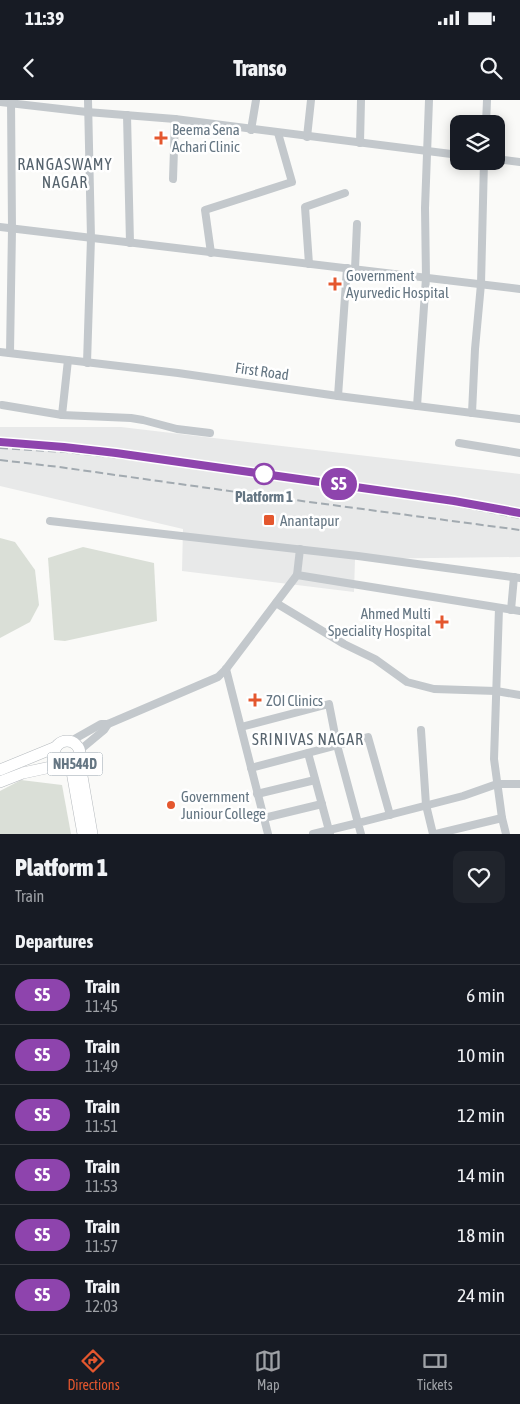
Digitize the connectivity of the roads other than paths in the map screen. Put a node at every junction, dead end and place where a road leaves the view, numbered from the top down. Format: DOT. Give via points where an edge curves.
graph roads {
  1 [pos="88,100"];
  2 [pos="256,100"];
  3 [pos="311,100"];
  4 [pos="361,100"];
  5 [pos="429,100"];
  6 [pos="487,100"];
  7 [pos="0,102"];
  8 [pos="11,102"];
  9 [pos="87,112"];
  10 [pos="127,115"];
  11 [pos="486,115"];
  12 [pos="174,120"];
  13 [pos="251,130"];
  14 [pos="278,133"];
  15 [pos="307,137"];
  16 [pos="360,143"];
  17 [pos="428,152"];
  18 [pos="450,154"];
  19 [pos="505,160"];
  20 [pos="520,162"];
  21 [pos="484,170"];
  22 [pos="173,179"];
  23 [pos="345,193"];
  24 [pos="358,224"];
  25 [pos="0,228"];
  26 [pos="12,229"];
  27 [pos="91,238"];
  28 [pos="130,243"];
  29 [pos="211,253"];
  30 [pos="309,264"];
  31 [pos="351,269"];
  32 [pos="426,278"];
  33 [pos="481,284"];
  34 [pos="520,289"];
  35 [pos="0,352"];
  36 [pos="10,353"];
  37 [pos="68,360"];
  38 [pos="87,362"];
  39 [pos="338,396"];
  40 [pos="2,405"];
  41 [pos="417,406"];
  42 [pos="472,413"];
  43 [pos="62,415"];
  44 [pos="520,419"];
  45 [pos="210,433"];
  46 [pos="459,443"];
  47 [pos="520,453"];
  48 [pos="50,521"];
  49 [pos="300,549"];
  50 [pos="297,575"];
  51 [pos="517,578"];
  52 [pos="276,603"];
  53 [pos="499,608"];
  54 [pos="511,610"];
  55 [pos="520,611"];
  56 [pos="226,669"];
  57 [pos="496,691"];
  58 [pos="520,695"];
  59 [pos="108,724"];
  60 [pos="241,726"];
  61 [pos="421,730"];
  62 [pos="71,741"];
  63 [pos="337,745"];
  64 [pos="56,747"];
  65 [pos="308,753"];
  66 [pos="73,760"];
  67 [pos="251,768"];
  68 [pos="0,770"];
  69 [pos="315,780"];
  70 [pos="0,782"];
  71 [pos="497,784"];
  72 [pos="520,784"];
  73 [pos="258,794"];
  74 [pos="322,804"];
  75 [pos="426,805"];
  76 [pos="390,815"];
  77 [pos="264,818"];
  78 [pos="502,818"];
  79 [pos="358,823"];
  80 [pos="329,832"];
  81 [pos="83,834"];
  82 [pos="92,834"];
  83 [pos="268,834"];
  84 [pos="313,834"];
  85 [pos="361,834"];
  86 [pos="435,834"];
  87 [pos="506,834"];
  1 -- 9 [label="street"];
  2 -- 13 [label="street"];
  3 -- 15 [label="street"];
  4 -- 16 [label="street"];
  5 -- 17 [label="street"];
  6 -- 11 [label="street"];
  7 -- 8 [label="street"];
  8 -- 9 [label="street"];
  8 -- 26 [label="street"];
  9 -- 10 [label="street"];
  9 -- 27 [label="street"];
  10 -- 12 [label="street"];
  10 -- 28 [label="street"];
  12 -- 13 [label="street"];
  12 -- 22 [label="street"];
  13 -- 14 [label="street"];
  14 -- 15 [label="street"];
  14 -- 29 [label="street" via="292,182 205,210"];
  15 -- 16 [label="street"];
  16 -- 17 [label="street"];
  17 -- 18 [label="street"];
  17 -- 32 [label="street"];
  19 -- 20 [label="street"];
  21 -- 33 [label="street"];
  23 -- 30 [label="street" via="305,207"];
  24 -- 31 [label="street"];
  25 -- 26 [label="street"];
  26 -- 27 [label="street"];
  26 -- 36 [label="street"];
  27 -- 28 [label="street"];
  27 -- 38 [label="street"];
  28 -- 29 [label="street"];
  29 -- 30 [label="street"];
  30 -- 31 [label="street"];
  31 -- 32 [label="street"];
  31 -- 39 [label="street"];
  32 -- 33 [label="street"];
  32 -- 41 [label="street"];
  33 -- 34 [label="street"];
  33 -- 42 [label="street"];
  35 -- 36 [label="street, First Road"];
  36 -- 37 [label="street, First Road"];
  37 -- 38 [label="street, First Road"];
  37 -- 43 [label="street"];
  38 -- 39 [label="street, First Road"];
  39 -- 41 [label="street, First Road"];
  40 -- 43 [label="street"];
  41 -- 42 [label="street, First Road"];
  42 -- 44 [label="street, First Road"];
  43 -- 45 [label="street" via="131,418"];
  46 -- 47 [label="street"];
  48 -- 49 [label="street"];
  49 -- 50 [label="street"];
  49 -- 51 [label="street"];
  50 -- 52 [label="street"];
  50 -- 53 [label="street"];
  51 -- 54 [label="street"];
  52 -- 56 [label="street"];
  52 -- 57 [label="street" via="375,659 407,682 434,689"];
  53 -- 54 [label="street"];
  53 -- 57 [label="street"];
  54 -- 55 [label="street"];
  56 -- 59 [label="street" via="218,677"];
  56 -- 60 [label="street"];
  57 -- 58 [label="street"];
  57 -- 71 [label="street" via="494,759"];
  59 -- 62 [label="street" via="101,724"];
  59 -- 66 [label="street"];
  60 -- 63 [label="street" via="329,704"];
  60 -- 67 [label="street"];
  61 -- 75 [label="street"];
  62 -- 64 [label="highway, NH544D"];
  62 -- 66 [label="highway, NH544D" via="75,743"];
  63 -- 65 [label="street"];
  63 -- 76 [label="street" via="368,737"];
  63 -- 79 [label="street"];
  64 -- 66 [label="highway, NH544D" via="55,759"];
  64 -- 68 [label="highway, NH544D"];
  65 -- 67 [label="street"];
  65 -- 69 [label="street"];
  66 -- 70 [label="highway, NH544D"];
  66 -- 81 [label="highway, NH544D"];
  66 -- 82 [label="highway, NH544D"];
  67 -- 73 [label="street"];
  69 -- 73 [label="street"];
  69 -- 74 [label="street"];
  71 -- 72 [label="street"];
  71 -- 75 [label="street"];
  71 -- 78 [label="street"];
  73 -- 77 [label="street"];
  74 -- 77 [label="street"];
  74 -- 80 [label="street"];
  75 -- 76 [label="street"];
  75 -- 86 [label="street"];
  76 -- 79 [label="street"];
  77 -- 83 [label="street"];
  78 -- 86 [label="street"];
  78 -- 87 [label="street"];
  79 -- 80 [label="street"];
  79 -- 85 [label="street"];
  80 -- 84 [label="street"];
}
